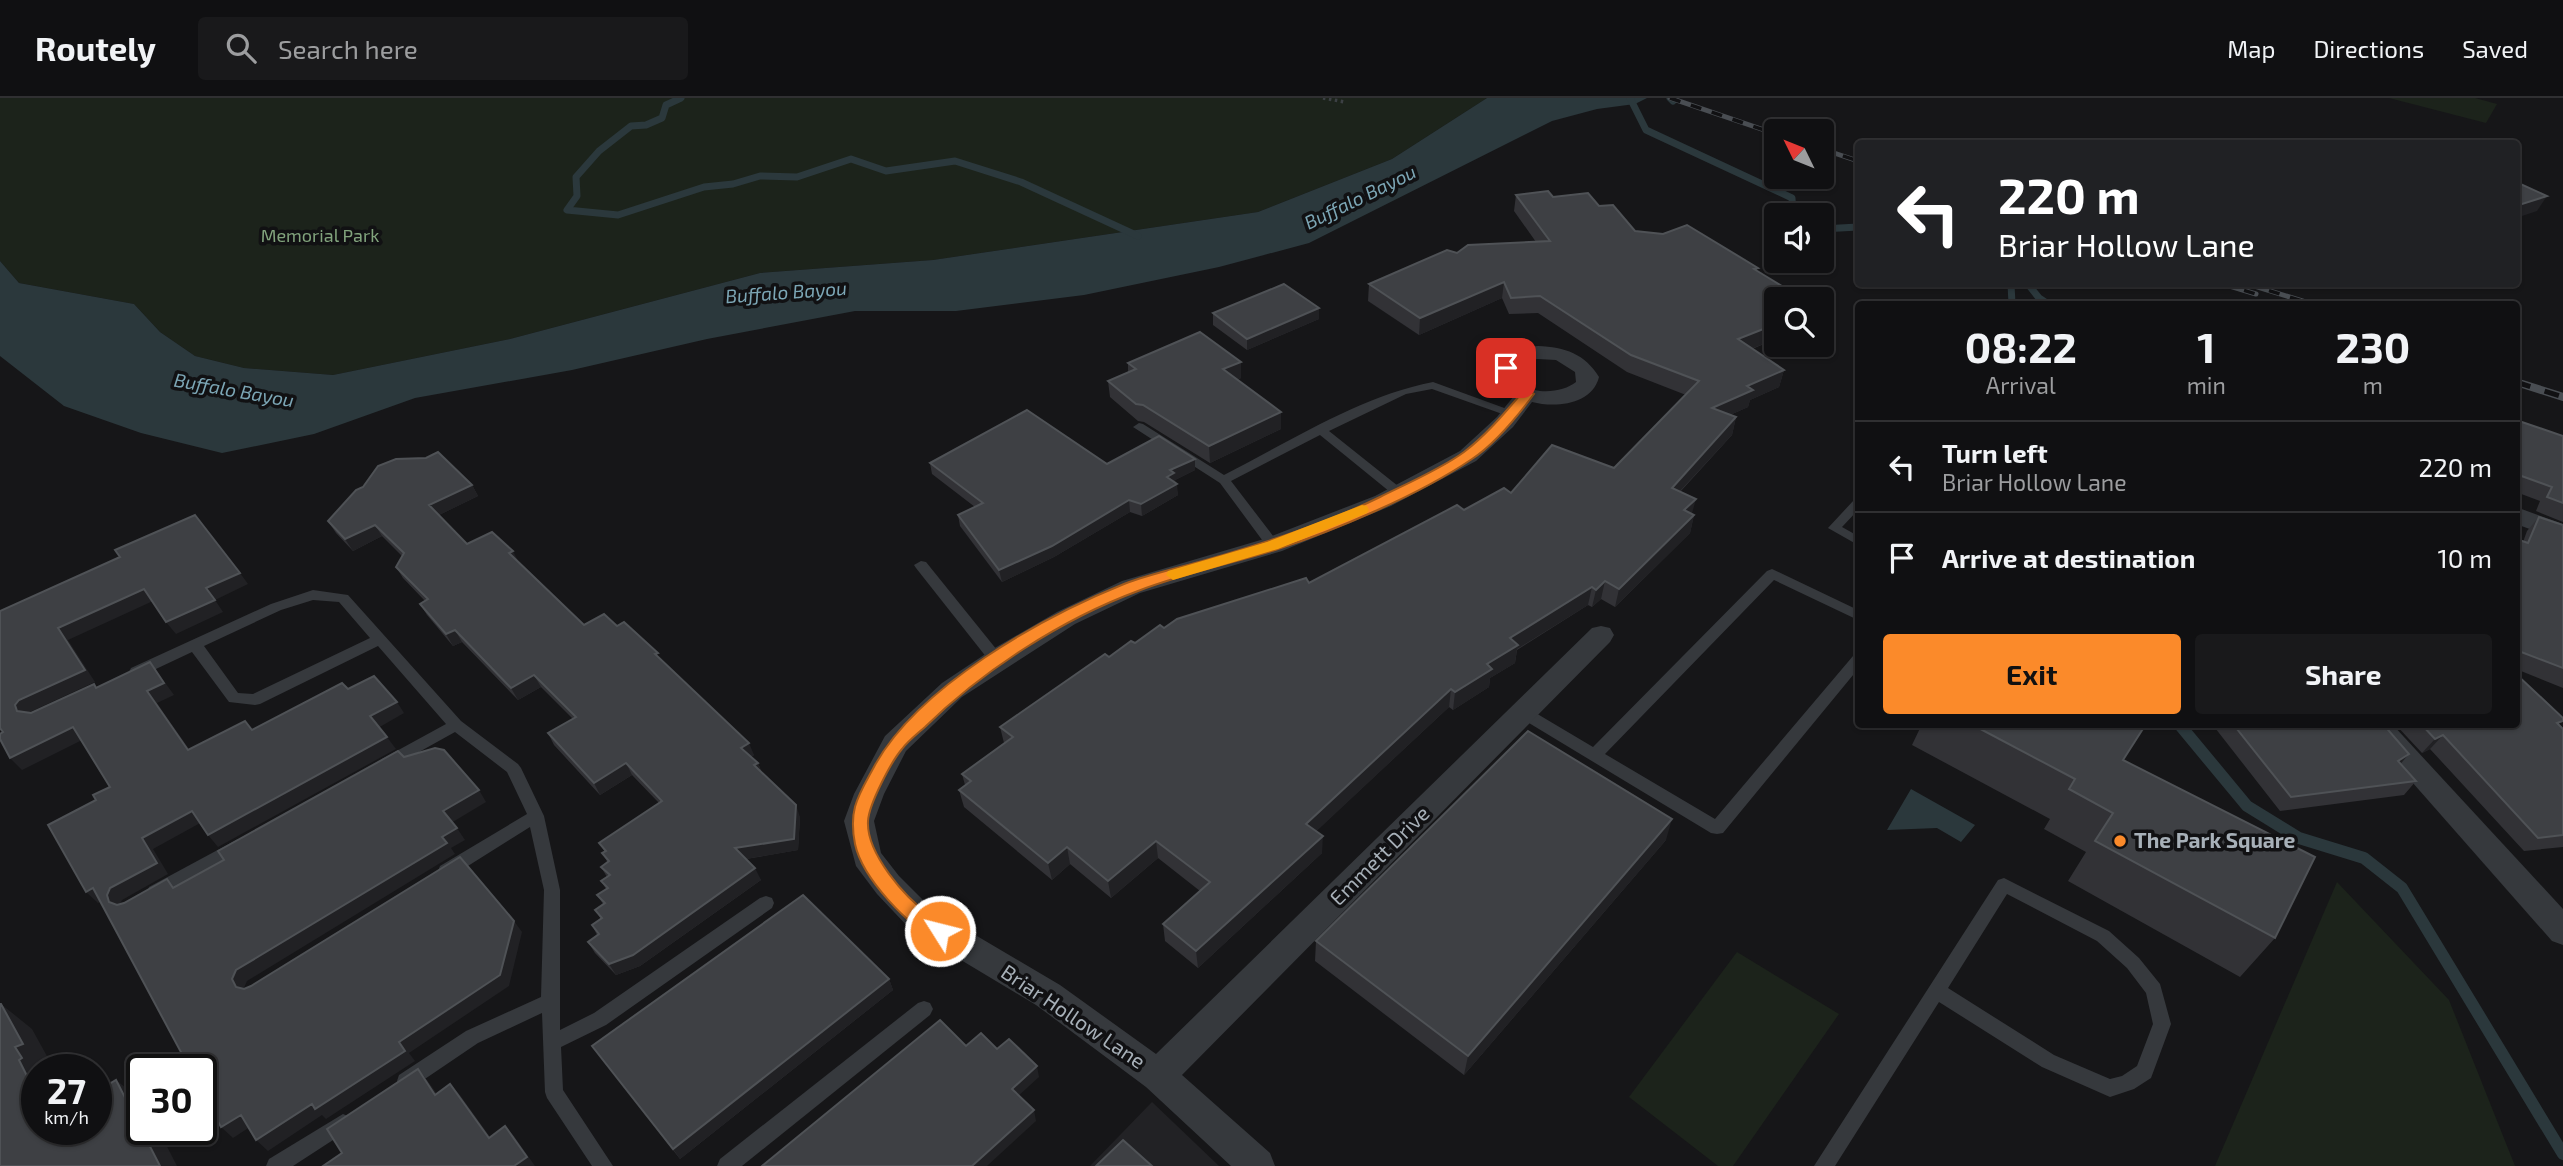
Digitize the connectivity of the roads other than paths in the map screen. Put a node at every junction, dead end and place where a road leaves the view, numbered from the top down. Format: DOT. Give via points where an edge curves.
graph roads {
  1 [pos="1520,404"];
  2 [pos="1139,427"];
  3 [pos="1321,430"];
  4 [pos="1224,480"];
  5 [pos="1399,493"];
  6 [pos="1855,506"];
  7 [pos="2520,517"];
  8 [pos="2563,533"];
  9 [pos="1855,539"];
  10 [pos="1273,545"];
  11 [pos="921,565"];
  12 [pos="1855,614"];
  13 [pos="1601,635"];
  14 [pos="380,639"];
  15 [pos="195,645"];
  16 [pos="996,659"];
  17 [pos="1855,664"];
  18 [pos="122,679"];
  19 [pos="1524,712"];
  20 [pos="456,725"];
  21 [pos="2379,728"];
  22 [pos="1594,755"];
  23 [pos="371,772"];
  24 [pos="536,816"];
  25 [pos="250,839"];
  26 [pos="430,881"];
  27 [pos="141,900"];
  28 [pos="766,903"];
  29 [pos="2563,931"];
  30 [pos="1937,990"];
  31 [pos="550,1001"];
  32 [pos="924,1009"];
  33 [pos="553,1042"];
  34 [pos="1158,1076"];
  35 [pos="391,1090"];
  36 [pos="357,1113"];
  37 [pos="276,1166"];
  38 [pos="603,1166"];
  39 [pos="727,1166"];
  40 [pos="1258,1166"];
  41 [pos="1824,1166"];
  1 -- 3 [label="lane" via="1420,386"];
  1 -- 5 [label="street, Briar Hollow Lane" via="1468,456"];
  2 -- 4 [label="lane"];
  3 -- 4 [label="lane"];
  3 -- 5 [label="lane"];
  4 -- 10 [label="lane"];
  5 -- 10 [label="street, Briar Hollow Lane"];
  6 -- 9 [label="lane" via="1834,528"];
  7 -- 8 [label="street"];
  10 -- 16 [label="street, Briar Hollow Lane" via="1131,587"];
  11 -- 16 [label="lane"];
  12 -- 22 [label="lane" via="1772,574"];
  13 -- 19 [label="street, Emmett Drive"];
  14 -- 15 [label="lane" via="343,598 313,595"];
  14 -- 15 [label="lane" via="255,700 234,698"];
  14 -- 20 [label="lane"];
  15 -- 18 [label="lane"];
  16 -- 34 [label="street, Briar Hollow Lane" via="952,690 895,744 859,821 867,856 922,920 1048,995"];
  17 -- 22 [label="lane" via="1717,828"];
  19 -- 22 [label="lane"];
  19 -- 34 [label="street, Emmett Drive"];
  20 -- 23 [label="lane"];
  20 -- 24 [label="lane" via="513,768"];
  21 -- 29 [label="street"];
  24 -- 26 [label="lane"];
  24 -- 31 [label="lane" via="552,890"];
  25 -- 27 [label="lane"];
  28 -- 33 [label="lane" via="600,1019"];
  30 -- 30 [label="lane" via="2004,885 2103,936 2154,990 2162,1024 2144,1072 2109,1088 2048,1060"];
  30 -- 41 [label="lane"];
  31 -- 33 [label="lane"];
  31 -- 35 [label="lane" via="472,1037"];
  32 -- 39 [label="lane"];
  33 -- 38 [label="lane" via="554,1092"];
  34 -- 40 [label="street, Briar Hollow Lane"];
  36 -- 37 [label="lane"];
}
